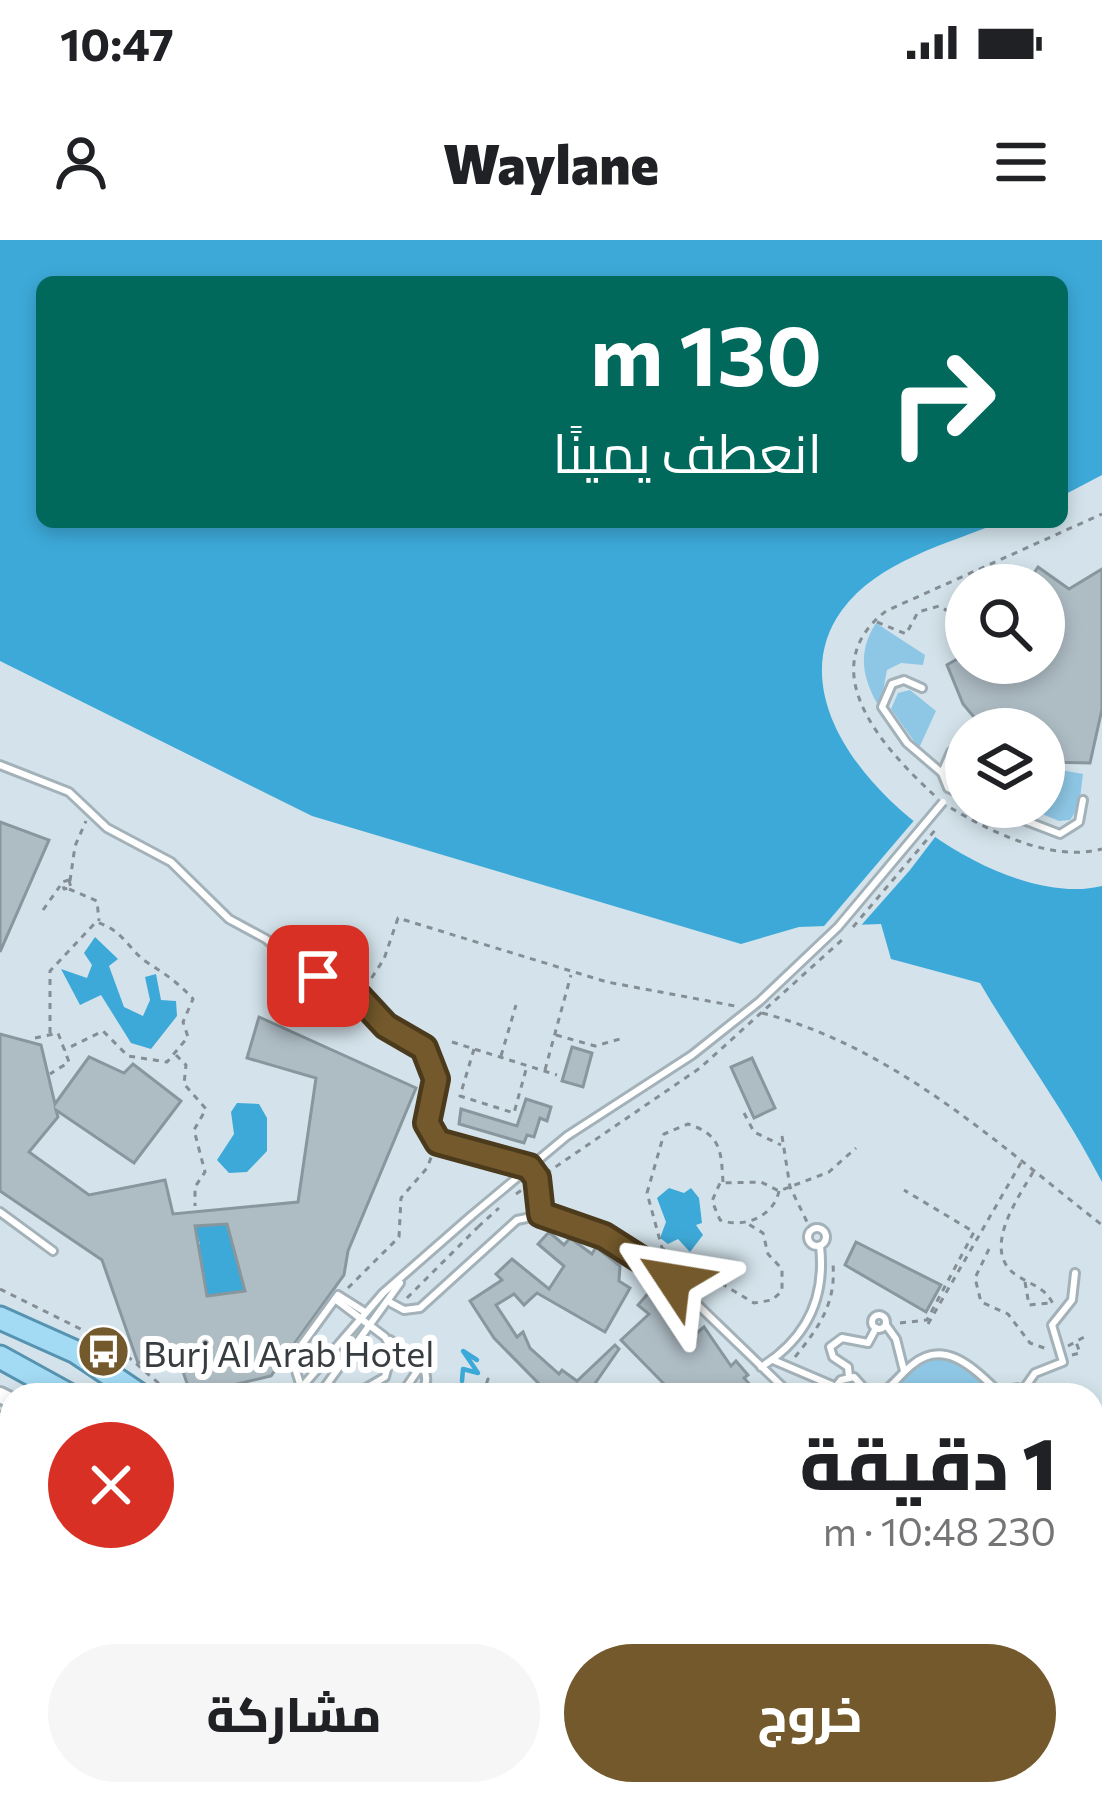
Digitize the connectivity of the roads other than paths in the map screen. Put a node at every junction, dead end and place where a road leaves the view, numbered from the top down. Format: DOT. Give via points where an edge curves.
graph roads {
  1 [pos="922,688"];
  2 [pos="0,766"];
  3 [pos="945,766"];
  4 [pos="942,773"];
  5 [pos="945,779"];
  6 [pos="945,800"];
  7 [pos="1082,800"];
  8 [pos="1044,828"];
  9 [pos="0,1212"];
  10 [pos="541,1214"];
  11 [pos="811,1230"];
  12 [pos="53,1251"];
  13 [pos="1076,1273"];
  14 [pos="400,1283"];
  15 [pos="394,1305"];
  16 [pos="362,1316"];
  17 [pos="0,1318"];
  18 [pos="371,1327"];
  19 [pos="385,1336"];
  20 [pos="0,1357"];
  21 [pos="772,1360"];
  22 [pos="422,1364"];
  23 [pos="760,1367"];
  24 [pos="904,1372"];
  25 [pos="849,1377"];
  26 [pos="53,1383"];
  27 [pos="122,1383"];
  28 [pos="301,1383"];
  29 [pos="305,1383"];
  30 [pos="329,1383"];
  31 [pos="375,1383"];
  32 [pos="409,1383"];
  33 [pos="427,1383"];
  34 [pos="778,1383"];
  35 [pos="821,1383"];
  36 [pos="842,1383"];
  37 [pos="864,1383"];
  38 [pos="889,1383"];
  39 [pos="986,1383"];
  40 [pos="1031,1383"];
  1 -- 4 [label="lane" via="892,684 882,707"];
  2 -- 10 [label="lane" via="59,787 116,834 171,862 217,910 294,965 346,983 386,1026 424,1048 436,1079 427,1123 438,1142 529,1167"];
  3 -- 4 [label="lane"];
  4 -- 5 [label="lane"];
  6 -- 14 [label="lane, bridge" via="838,927 760,1001 568,1136"];
  7 -- 8 [label="lane" via="1079,822 1060,834"];
  9 -- 12 [label="lane"];
  10 -- 15 [label="lane" via="517,1220 420,1308"];
  10 -- 23 [label="lane" via="604,1236 673,1280"];
  11 -- 21 [label="lane" via="824,1231 826,1240 814,1310"];
  13 -- 40 [label="lane" via="1074,1294 1052,1329 1061,1365 1035,1373"];
  14 -- 15 [label="lane"];
  14 -- 16 [label="lane"];
  15 -- 18 [label="lane"];
  16 -- 18 [label="lane"];
  16 -- 28 [label="lane" via="339,1296 292,1358"];
  16 -- 29 [label="lane"];
  17 -- 27 [label="main road"];
  18 -- 19 [label="lane"];
  18 -- 30 [label="lane"];
  19 -- 22 [label="lane"];
  19 -- 31 [label="lane" via="392,1366"];
  20 -- 26 [label="main road"];
  21 -- 23 [label="lane"];
  21 -- 35 [label="lane"];
  22 -- 32 [label="lane"];
  22 -- 33 [label="lane"];
  23 -- 34 [label="lane"];
  24 -- 25 [label="lane" via="896,1339 875,1316 868,1342 842,1338 830,1347"];
  24 -- 38 [label="lane"];
  24 -- 39 [label="lane" via="928,1354 948,1355"];
  25 -- 36 [label="lane"];
  25 -- 37 [label="lane"];
}
